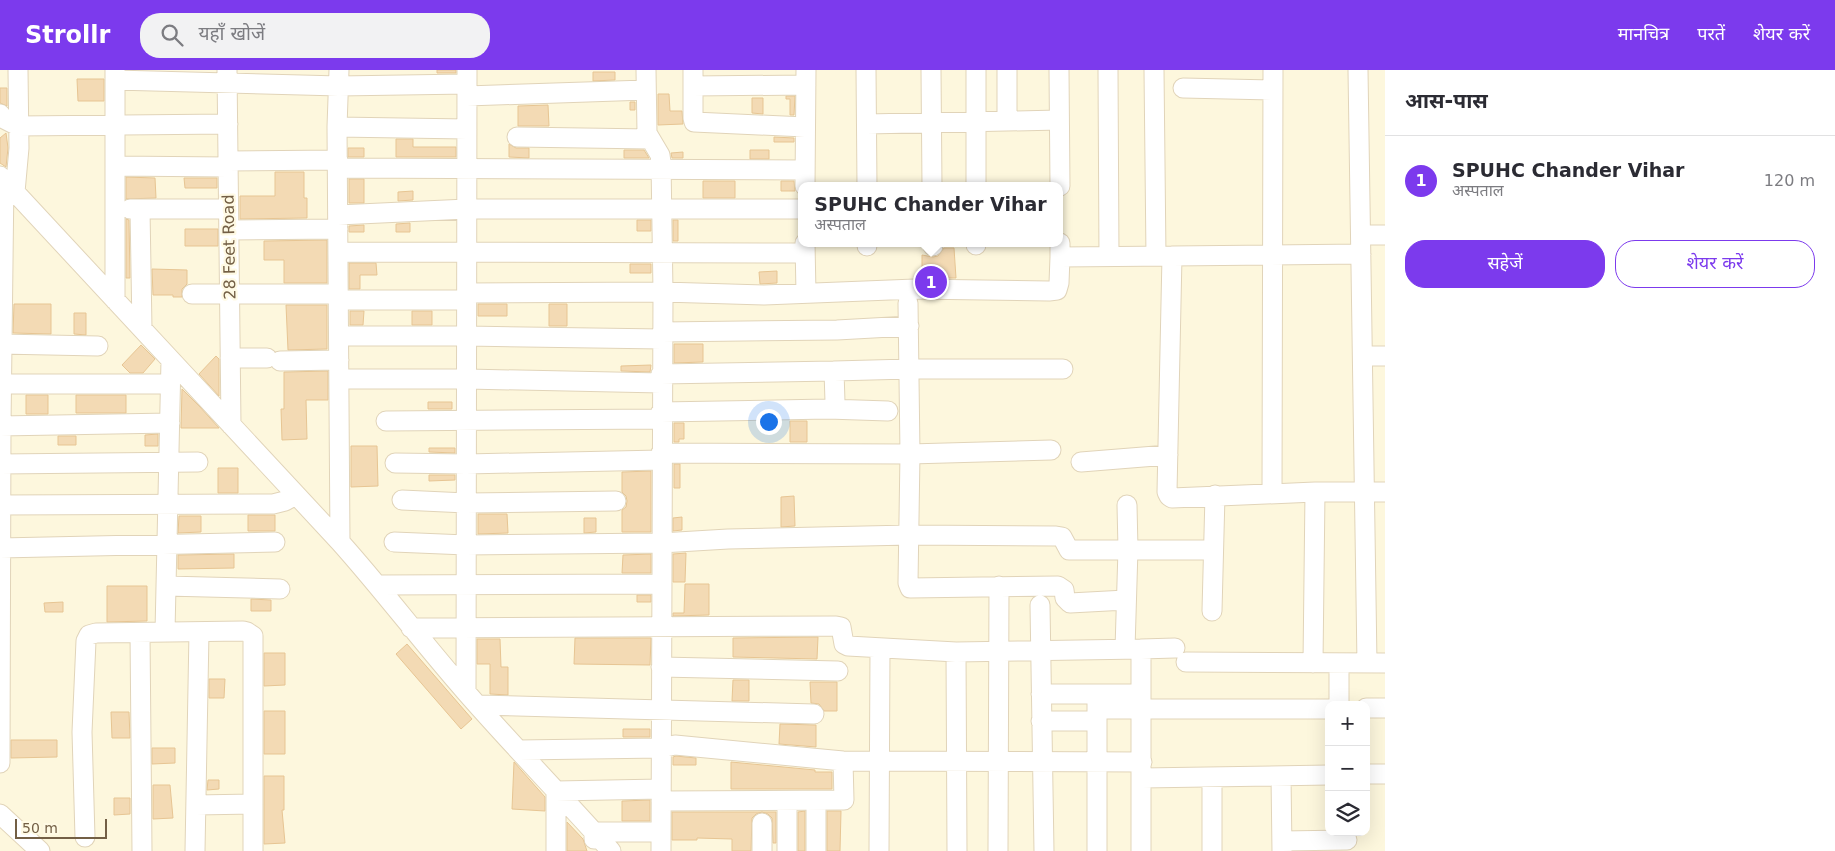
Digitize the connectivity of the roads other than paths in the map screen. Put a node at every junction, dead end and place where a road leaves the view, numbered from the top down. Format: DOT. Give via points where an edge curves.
graph roads {
  1 [pos="18,70"];
  2 [pos="646,70"];
  3 [pos="866,70"];
  4 [pos="931,70"];
  5 [pos="976,70"];
  6 [pos="1007,70"];
  7 [pos="1059,70"];
  8 [pos="1108,70"];
  9 [pos="1154,70"];
  10 [pos="1273,70"];
  11 [pos="1358,70"];
  12 [pos="115,75"];
  13 [pos="227,76"];
  14 [pos="339,78"];
  15 [pos="693,78"];
  16 [pos="806,78"];
  17 [pos="467,84"];
  18 [pos="1183,88"];
  19 [pos="646,90"];
  20 [pos="1273,90"];
  21 [pos="0,114"];
  22 [pos="1059,120"];
  23 [pos="1007,121"];
  24 [pos="976,122"];
  25 [pos="931,123"];
  26 [pos="115,124"];
  27 [pos="228,124"];
  28 [pos="867,124"];
  29 [pos="18,126"];
  30 [pos="337,127"];
  31 [pos="805,127"];
  32 [pos="467,129"];
  33 [pos="517,137"];
  34 [pos="650,138"];
  35 [pos="228,164"];
  36 [pos="338,164"];
  37 [pos="115,166"];
  38 [pos="467,169"];
  39 [pos="661,170"];
  40 [pos="805,178"];
  41 [pos="867,182"];
  42 [pos="932,182"];
  43 [pos="976,182"];
  44 [pos="1060,182"];
  45 [pos="6,183"];
  46 [pos="140,209"];
  47 [pos="228,209"];
  48 [pos="467,209"];
  49 [pos="798,209"];
  50 [pos="115,210"];
  51 [pos="662,210"];
  52 [pos="2,222"];
  53 [pos="338,222"];
  54 [pos="229,230"];
  55 [pos="1361,235"];
  56 [pos="1385,235"];
  57 [pos="805,248"];
  58 [pos="1060,250"];
  59 [pos="338,252"];
  60 [pos="467,252"];
  61 [pos="662,253"];
  62 [pos="1361,254"];
  63 [pos="1109,256"];
  64 [pos="1164,256"];
  65 [pos="1272,256"];
  66 [pos="663,292"];
  67 [pos="230,293"];
  68 [pos="806,293"];
  69 [pos="192,294"];
  70 [pos="467,296"];
  71 [pos="338,297"];
  72 [pos="115,300"];
  73 [pos="1,301"];
  74 [pos="908,303"];
  75 [pos="909,326"];
  76 [pos="142,328"];
  77 [pos="339,336"];
  78 [pos="467,336"];
  79 [pos="662,336"];
  80 [pos="1,344"];
  81 [pos="98,346"];
  82 [pos="1363,356"];
  83 [pos="1385,356"];
  84 [pos="230,358"];
  85 [pos="171,360"];
  86 [pos="909,369"];
  87 [pos="1063,369"];
  88 [pos="339,370"];
  89 [pos="834,371"];
  90 [pos="467,379"];
  91 [pos="661,379"];
  92 [pos="1,384"];
  93 [pos="170,384"];
  94 [pos="828,409"];
  95 [pos="888,410"];
  96 [pos="661,415"];
  97 [pos="466,421"];
  98 [pos="386,422"];
  99 [pos="170,423"];
  100 [pos="231,425"];
  101 [pos="0,426"];
  102 [pos="1051,450"];
  103 [pos="910,454"];
  104 [pos="1168,455"];
  105 [pos="661,456"];
  106 [pos="168,462"];
  107 [pos="198,462"];
  108 [pos="1081,462"];
  109 [pos="395,463"];
  110 [pos="1,464"];
  111 [pos="466,464"];
  112 [pos="1365,490"];
  113 [pos="1315,492"];
  114 [pos="1385,492"];
  115 [pos="1272,493"];
  116 [pos="296,495"];
  117 [pos="1215,495"];
  118 [pos="402,500"];
  119 [pos="616,501"];
  120 [pos="466,502"];
  121 [pos="168,503"];
  122 [pos="1,505"];
  123 [pos="1127,505"];
  124 [pos="910,535"];
  125 [pos="275,542"];
  126 [pos="340,542"];
  127 [pos="394,542"];
  128 [pos="661,543"];
  129 [pos="166,544"];
  130 [pos="466,545"];
  131 [pos="1,548"];
  132 [pos="1128,549"];
  133 [pos="1213,550"];
  134 [pos="661,584"];
  135 [pos="166,586"];
  136 [pos="379,586"];
  137 [pos="466,586"];
  138 [pos="999,586"];
  139 [pos="280,589"];
  140 [pos="1126,600"];
  141 [pos="1040,605"];
  142 [pos="1212,611"];
  143 [pos="1,623"];
  144 [pos="661,626"];
  145 [pos="466,627"];
  146 [pos="411,628"];
  147 [pos="165,632"];
  148 [pos="200,632"];
  149 [pos="140,633"];
  150 [pos="880,648"];
  151 [pos="1133,649"];
  152 [pos="1040,651"];
  153 [pos="956,652"];
  154 [pos="998,652"];
  155 [pos="0,656"];
  156 [pos="1313,663"];
  157 [pos="1338,663"];
  158 [pos="1376,663"];
  159 [pos="660,667"];
  160 [pos="838,671"];
  161 [pos="0,689"];
  162 [pos="1041,694"];
  163 [pos="472,698"];
  164 [pos="1339,701"];
  165 [pos="1141,702"];
  166 [pos="1097,708"];
  167 [pos="1370,708"];
  168 [pos="1385,708"];
  169 [pos="661,709"];
  170 [pos="1325,709"];
  171 [pos="814,714"];
  172 [pos="1041,721"];
  173 [pos="661,748"];
  174 [pos="519,750"];
  175 [pos="956,760"];
  176 [pos="1042,760"];
  177 [pos="843,761"];
  178 [pos="879,761"];
  179 [pos="998,761"];
  180 [pos="1096,761"];
  181 [pos="0,763"];
  182 [pos="1142,770"];
  183 [pos="1370,774"];
  184 [pos="1385,774"];
  185 [pos="1325,775"];
  186 [pos="1281,776"];
  187 [pos="1212,777"];
  188 [pos="556,791"];
  189 [pos="661,795"];
  190 [pos="816,800"];
  191 [pos="787,801"];
  192 [pos="253,804"];
  193 [pos="196,805"];
  194 [pos="0,814"];
  195 [pos="762,823"];
  196 [pos="594,832"];
  197 [pos="661,832"];
  198 [pos="85,837"];
  199 [pos="1347,841"];
  200 [pos="1282,846"];
  201 [pos="40,851"];
  202 [pos="142,851"];
  203 [pos="195,851"];
  204 [pos="253,851"];
  205 [pos="556,851"];
  206 [pos="594,851"];
  207 [pos="611,851"];
  208 [pos="661,851"];
  209 [pos="762,851"];
  210 [pos="787,851"];
  211 [pos="816,851"];
  212 [pos="879,851"];
  213 [pos="957,851"];
  214 [pos="998,851"];
  215 [pos="1044,851"];
  216 [pos="1097,851"];
  217 [pos="1141,851"];
  218 [pos="1212,851"];
  1 -- 29 [label="street"];
  2 -- 19 [label="street"];
  3 -- 28 [label="street"];
  4 -- 25 [label="street"];
  5 -- 24 [label="street"];
  6 -- 23 [label="street"];
  7 -- 22 [label="street"];
  8 -- 63 [label="street"];
  9 -- 64 [label="street"];
  10 -- 20 [label="street"];
  11 -- 55 [label="street"];
  12 -- 13 [label="street"];
  12 -- 26 [label="street"];
  13 -- 14 [label="street"];
  13 -- 27 [label="street, 28 Feet Road"];
  14 -- 17 [label="street"];
  14 -- 30 [label="street"];
  15 -- 16 [label="street"];
  15 -- 31 [label="street" via="693,118 696,122"];
  16 -- 31 [label="street"];
  17 -- 19 [label="street"];
  17 -- 32 [label="street"];
  18 -- 20 [label="street"];
  19 -- 34 [label="street" via="646,130"];
  20 -- 65 [label="street"];
  21 -- 29 [label="street"];
  22 -- 23 [label="street"];
  22 -- 44 [label="street"];
  23 -- 24 [label="street"];
  24 -- 25 [label="street"];
  24 -- 43 [label="street"];
  25 -- 28 [label="street"];
  25 -- 42 [label="street"];
  26 -- 27 [label="street"];
  26 -- 29 [label="street"];
  26 -- 37 [label="street"];
  27 -- 35 [label="street, 28 Feet Road"];
  28 -- 41 [label="street"];
  29 -- 45 [label="street" via="19,148"];
  30 -- 32 [label="street"];
  30 -- 36 [label="street"];
  31 -- 40 [label="street"];
  32 -- 38 [label="street"];
  33 -- 34 [label="street"];
  34 -- 39 [label="street" via="661,157"];
  35 -- 36 [label="street"];
  35 -- 37 [label="street"];
  35 -- 47 [label="street, 28 Feet Road"];
  36 -- 38 [label="street"];
  36 -- 53 [label="street"];
  37 -- 50 [label="street"];
  38 -- 39 [label="street"];
  38 -- 48 [label="street"];
  39 -- 40 [label="street"];
  39 -- 51 [label="street"];
  45 -- 52 [label="street"];
  45 -- 72 [label="street"];
  46 -- 47 [label="street"];
  46 -- 50 [label="street"];
  46 -- 76 [label="street"];
  47 -- 54 [label="street, 28 Feet Road"];
  48 -- 51 [label="street"];
  48 -- 53 [label="street"];
  48 -- 60 [label="street"];
  49 -- 51 [label="street"];
  50 -- 72 [label="street"];
  51 -- 61 [label="street"];
  52 -- 73 [label="street"];
  53 -- 54 [label="street"];
  53 -- 59 [label="street"];
  54 -- 67 [label="street, 28 Feet Road"];
  55 -- 56 [label="street"];
  55 -- 62 [label="street"];
  57 -- 61 [label="street"];
  57 -- 68 [label="street"];
  58 -- 63 [label="street"];
  58 -- 68 [label="street" via="1057,290 915,289"];
  59 -- 60 [label="street"];
  59 -- 71 [label="street"];
  60 -- 61 [label="street"];
  60 -- 70 [label="street"];
  61 -- 66 [label="street"];
  62 -- 65 [label="street"];
  62 -- 82 [label="street"];
  63 -- 64 [label="street"];
  64 -- 65 [label="street"];
  64 -- 104 [label="street"];
  65 -- 115 [label="street"];
  66 -- 68 [label="street"];
  66 -- 70 [label="street"];
  66 -- 79 [label="street"];
  67 -- 69 [label="street"];
  67 -- 71 [label="street"];
  67 -- 84 [label="street, 28 Feet Road"];
  70 -- 71 [label="street"];
  70 -- 78 [label="street"];
  71 -- 77 [label="street"];
  72 -- 76 [label="street"];
  73 -- 80 [label="street"];
  74 -- 75 [label="street"];
  75 -- 79 [label="street"];
  75 -- 86 [label="street"];
  76 -- 85 [label="street"];
  77 -- 78 [label="street"];
  77 -- 88 [label="street"];
  78 -- 79 [label="street"];
  78 -- 90 [label="street"];
  79 -- 91 [label="street"];
  80 -- 81 [label="street"];
  80 -- 92 [label="street"];
  82 -- 83 [label="street"];
  82 -- 112 [label="street"];
  84 -- 88 [label="street" via="274,360"];
  84 -- 100 [label="street, 28 Feet Road"];
  85 -- 93 [label="street"];
  85 -- 100 [label="street"];
  86 -- 87 [label="street"];
  86 -- 89 [label="street"];
  86 -- 103 [label="street"];
  88 -- 90 [label="street"];
  88 -- 126 [label="street"];
  89 -- 91 [label="street"];
  89 -- 94 [label="street" via="835,402"];
  90 -- 91 [label="street"];
  90 -- 97 [label="street"];
  91 -- 96 [label="street"];
  92 -- 93 [label="street"];
  92 -- 101 [label="street"];
  93 -- 99 [label="street"];
  94 -- 95 [label="street"];
  94 -- 96 [label="street"];
  96 -- 97 [label="street"];
  96 -- 105 [label="street"];
  97 -- 98 [label="street"];
  97 -- 111 [label="street"];
  99 -- 101 [label="street"];
  99 -- 106 [label="street"];
  100 -- 116 [label="street"];
  101 -- 110 [label="street"];
  102 -- 103 [label="street"];
  103 -- 105 [label="street"];
  103 -- 124 [label="street"];
  104 -- 108 [label="street"];
  104 -- 117 [label="street" via="1169,496"];
  105 -- 111 [label="street"];
  105 -- 128 [label="street"];
  106 -- 107 [label="street"];
  106 -- 110 [label="street"];
  106 -- 121 [label="street"];
  109 -- 111 [label="street"];
  110 -- 122 [label="street"];
  111 -- 120 [label="street"];
  112 -- 113 [label="street"];
  112 -- 114 [label="street"];
  112 -- 158 [label="street"];
  113 -- 115 [label="street"];
  113 -- 156 [label="street"];
  115 -- 117 [label="street"];
  116 -- 121 [label="street" via="273,504"];
  116 -- 126 [label="street"];
  117 -- 133 [label="street"];
  118 -- 120 [label="street"];
  119 -- 120 [label="street"];
  120 -- 130 [label="street"];
  121 -- 122 [label="street"];
  121 -- 129 [label="street"];
  122 -- 131 [label="street"];
  123 -- 132 [label="street"];
  124 -- 128 [label="street"];
  124 -- 132 [label="street" via="1056,536 1062,537 1069,550"];
  124 -- 138 [label="street" via="910,588"];
  125 -- 129 [label="street"];
  126 -- 136 [label="street"];
  127 -- 130 [label="street"];
  128 -- 130 [label="street"];
  128 -- 134 [label="street"];
  129 -- 131 [label="street"];
  129 -- 135 [label="street"];
  130 -- 137 [label="street"];
  131 -- 143 [label="street"];
  132 -- 133 [label="street"];
  132 -- 140 [label="street"];
  133 -- 142 [label="street"];
  134 -- 137 [label="street"];
  134 -- 144 [label="street"];
  135 -- 139 [label="street"];
  135 -- 147 [label="street"];
  136 -- 137 [label="street"];
  136 -- 146 [label="street"];
  137 -- 145 [label="street"];
  138 -- 140 [label="street" via="1058,586 1064,590 1070,603"];
  138 -- 154 [label="street"];
  140 -- 151 [label="street"];
  141 -- 152 [label="street"];
  143 -- 155 [label="street"];
  144 -- 145 [label="street"];
  144 -- 150 [label="street" via="836,626 841,627 844,644 848,646"];
  144 -- 159 [label="street"];
  145 -- 146 [label="street"];
  145 -- 163 [label="street"];
  146 -- 163 [label="street"];
  147 -- 148 [label="street"];
  147 -- 149 [label="street"];
  148 -- 192 [label="street" via="243,631 253,636"];
  148 -- 193 [label="street"];
  149 -- 198 [label="street" via="92,633 87,637 82,732"];
  149 -- 202 [label="street"];
  150 -- 153 [label="street"];
  150 -- 178 [label="street"];
  151 -- 152 [label="street"];
  151 -- 156 [label="street"];
  151 -- 165 [label="street"];
  152 -- 154 [label="street"];
  152 -- 162 [label="street"];
  153 -- 154 [label="street"];
  153 -- 175 [label="street"];
  154 -- 179 [label="street"];
  155 -- 161 [label="street"];
  156 -- 157 [label="street"];
  157 -- 158 [label="street"];
  157 -- 164 [label="street"];
  159 -- 160 [label="street"];
  159 -- 169 [label="street"];
  161 -- 181 [label="street"];
  162 -- 166 [label="street"];
  162 -- 172 [label="street"];
  163 -- 169 [label="street"];
  163 -- 174 [label="street"];
  165 -- 166 [label="street"];
  165 -- 170 [label="street"];
  165 -- 182 [label="street"];
  166 -- 172 [label="street"];
  166 -- 180 [label="street"];
  167 -- 168 [label="street"];
  169 -- 171 [label="street"];
  169 -- 173 [label="street"];
  172 -- 176 [label="street"];
  173 -- 174 [label="street"];
  173 -- 177 [label="street" via="698,746"];
  173 -- 189 [label="street"];
  174 -- 188 [label="street"];
  175 -- 178 [label="street"];
  175 -- 179 [label="street"];
  175 -- 213 [label="street"];
  176 -- 179 [label="street"];
  176 -- 180 [label="street"];
  176 -- 215 [label="street"];
  177 -- 178 [label="street"];
  177 -- 190 [label="street" via="844,800"];
  178 -- 212 [label="street"];
  179 -- 214 [label="street"];
  180 -- 182 [label="street"];
  180 -- 216 [label="street"];
  182 -- 187 [label="street"];
  182 -- 217 [label="street"];
  183 -- 184 [label="street"];
  185 -- 186 [label="street"];
  186 -- 187 [label="street"];
  186 -- 200 [label="street"];
  187 -- 218 [label="street"];
  188 -- 189 [label="street"];
  188 -- 196 [label="street"];
  188 -- 205 [label="street"];
  189 -- 191 [label="street"];
  189 -- 197 [label="street"];
  190 -- 191 [label="street"];
  190 -- 211 [label="street"];
  191 -- 210 [label="street"];
  192 -- 193 [label="street"];
  192 -- 204 [label="street"];
  193 -- 203 [label="street"];
  194 -- 201 [label="street"];
  195 -- 209 [label="street"];
  196 -- 197 [label="street"];
  196 -- 206 [label="street"];
  196 -- 207 [label="street"];
  197 -- 208 [label="street"];
  199 -- 200 [label="street"];
}
